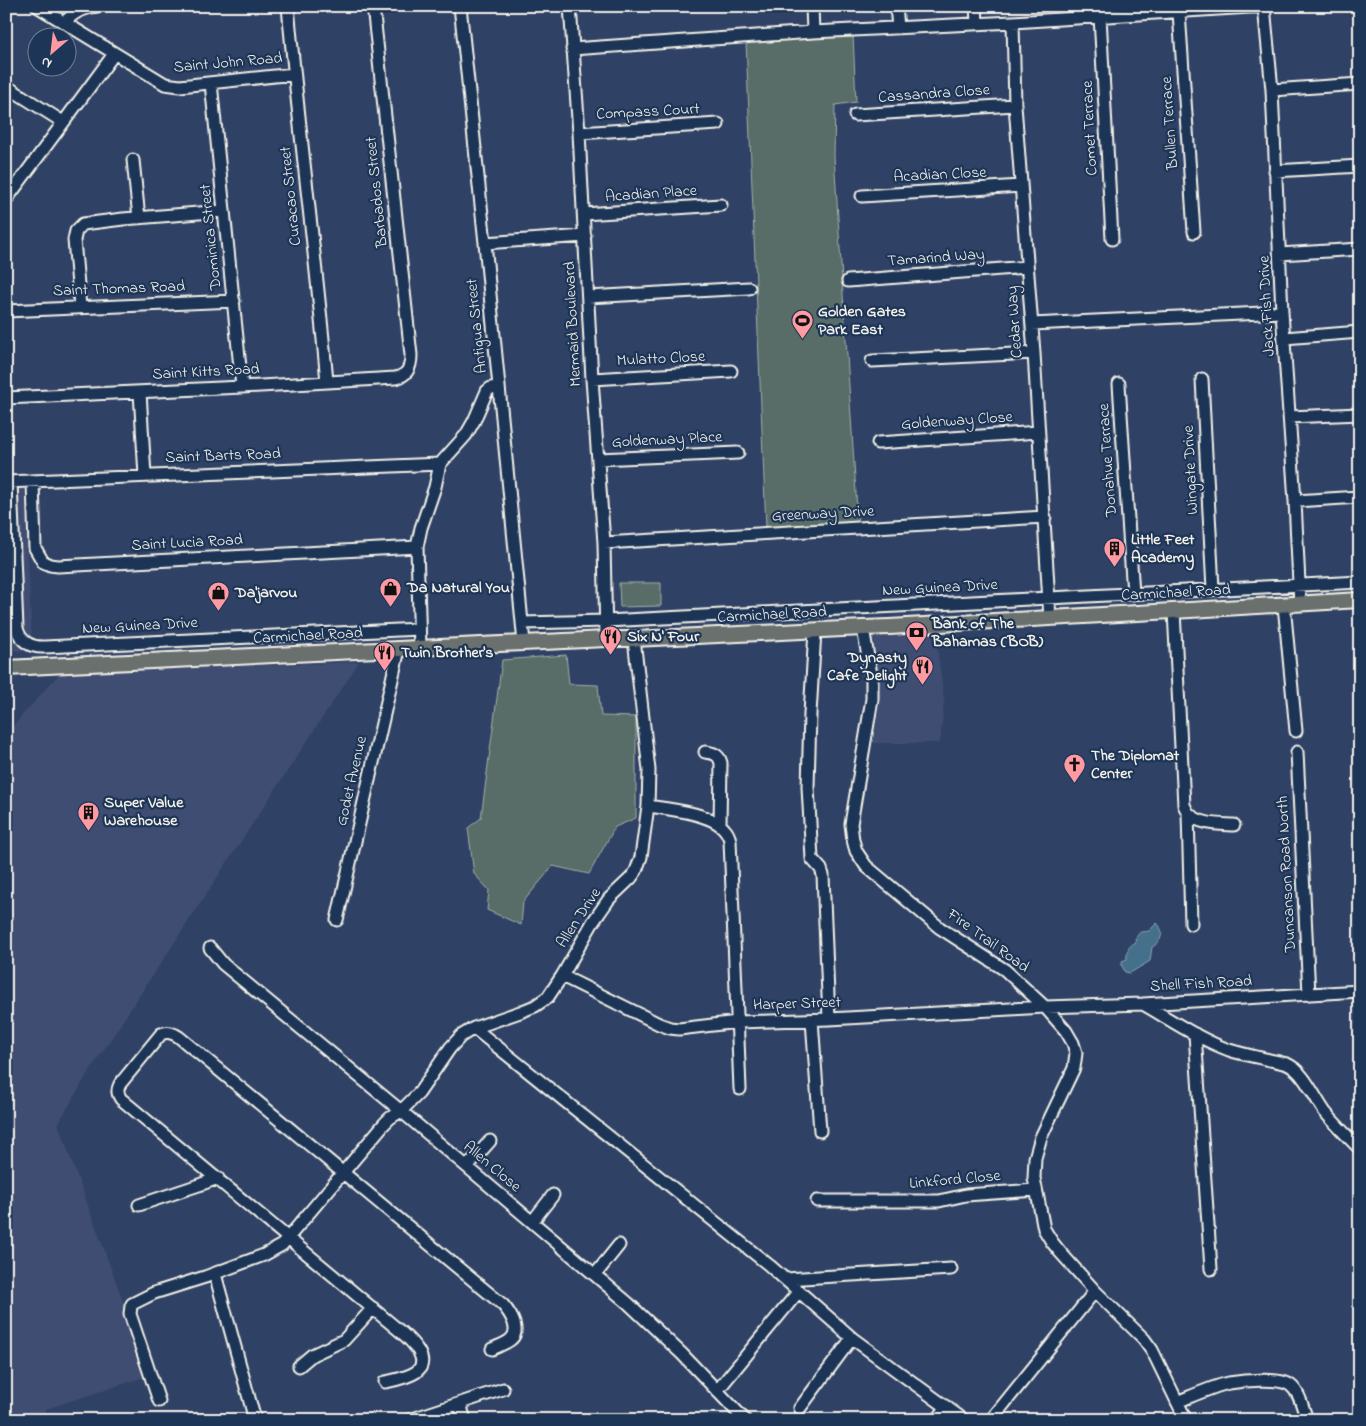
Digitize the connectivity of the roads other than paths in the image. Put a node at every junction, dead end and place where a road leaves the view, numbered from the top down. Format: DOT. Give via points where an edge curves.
graph roads {
  1 [pos="37,6"];
  2 [pos="98,6"];
  3 [pos="288,6"];
  4 [pos="373,6"];
  5 [pos="460,6"];
  6 [pos="570,6"];
  7 [pos="812,6"];
  8 [pos="896,6"];
  9 [pos="976,6"];
  10 [pos="1265,6"];
  11 [pos="1060,12"];
  12 [pos="1179,12"];
  13 [pos="1100,16"];
  14 [pos="1014,22"];
  15 [pos="64,23"];
  16 [pos="977,23"];
  17 [pos="898,28"];
  18 [pos="814,32"];
  19 [pos="572,49"];
  20 [pos="114,54"];
  21 [pos="294,74"];
  22 [pos="212,83"];
  23 [pos="1360,84"];
  24 [pos="6,86"];
  25 [pos="1272,90"];
  26 [pos="1015,106"];
  27 [pos="855,116"];
  28 [pos="63,122"];
  29 [pos="718,124"];
  30 [pos="579,133"];
  31 [pos="132,160"];
  32 [pos="1360,166"];
  33 [pos="1275,171"];
  34 [pos="1021,186"];
  35 [pos="862,196"];
  36 [pos="6,200"];
  37 [pos="721,205"];
  38 [pos="224,211"];
  39 [pos="584,214"];
  40 [pos="139,218"];
  41 [pos="1194,232"];
  42 [pos="585,236"];
  43 [pos="1112,239"];
  44 [pos="485,243"];
  45 [pos="1360,249"];
  46 [pos="1280,254"];
  47 [pos="1027,267"];
  48 [pos="848,281"];
  49 [pos="749,288"];
  50 [pos="588,296"];
  51 [pos="234,301"];
  52 [pos="80,307"];
  53 [pos="6,311"];
  54 [pos="1282,312"];
  55 [pos="1032,324"];
  56 [pos="1360,332"];
  57 [pos="1284,338"];
  58 [pos="1034,353"];
  59 [pos="872,360"];
  60 [pos="731,371"];
  61 [pos="406,373"];
  62 [pos="592,379"];
  63 [pos="1202,379"];
  64 [pos="327,382"];
  65 [pos="1119,384"];
  66 [pos="499,386"];
  67 [pos="242,387"];
  68 [pos="140,392"];
  69 [pos="6,398"];
  70 [pos="1360,414"];
  71 [pos="1290,418"];
  72 [pos="1038,432"];
  73 [pos="878,443"];
  74 [pos="738,453"];
  75 [pos="598,460"];
  76 [pos="440,464"];
  77 [pos="145,476"];
  78 [pos="32,481"];
  79 [pos="9,482"];
  80 [pos="1360,497"];
  81 [pos="1295,501"];
  82 [pos="1045,517"];
  83 [pos="604,544"];
  84 [pos="417,547"];
  85 [pos="1360,582"];
  86 [pos="1300,584"];
  87 [pos="1213,589"];
  88 [pos="1133,594"];
  89 [pos="1049,599"];
  90 [pos="1360,600"];
  91 [pos="1300,604"];
  92 [pos="1284,605"];
  93 [pos="1174,611"];
  94 [pos="1050,619"];
  95 [pos="606,621"];
  96 [pos="522,623"];
  97 [pos="863,628"];
  98 [pos="419,629"];
  99 [pos="815,631"];
  100 [pos="606,639"];
  101 [pos="634,639"];
  102 [pos="524,643"];
  103 [pos="46,647"];
  104 [pos="420,648"];
  105 [pos="399,649"];
  106 [pos="46,666"];
  107 [pos="6,668"];
  108 [pos="1296,731"];
  109 [pos="705,752"];
  110 [pos="1297,752"];
  111 [pos="648,806"];
  112 [pos="1188,813"];
  113 [pos="720,825"];
  114 [pos="1234,825"];
  115 [pos="338,920"];
  116 [pos="1191,924"];
  117 [pos="210,948"];
  118 [pos="562,976"];
  119 [pos="1360,991"];
  120 [pos="1309,994"];
  121 [pos="1143,1004"];
  122 [pos="1045,1007"];
  123 [pos="829,1019"];
  124 [pos="812,1020"];
  125 [pos="738,1022"];
  126 [pos="474,1028"];
  127 [pos="1195,1034"];
  128 [pos="740,1090"];
  129 [pos="401,1111"];
  130 [pos="820,1131"];
  131 [pos="490,1141"];
  132 [pos="1360,1149"];
  133 [pos="467,1167"];
  134 [pos="344,1173"];
  135 [pos="218,1178"];
  136 [pos="1036,1190"];
  137 [pos="553,1196"];
  138 [pos="817,1201"];
  139 [pos="139,1204"];
  140 [pos="532,1222"];
  141 [pos="289,1238"];
  142 [pos="619,1245"];
  143 [pos="951,1269"];
  144 [pos="1211,1269"];
  145 [pos="215,1274"];
  146 [pos="595,1274"];
  147 [pos="786,1279"];
  148 [pos="799,1291"];
  149 [pos="1095,1291"];
  150 [pos="372,1308"];
  151 [pos="852,1338"];
  152 [pos="492,1348"];
  153 [pos="300,1366"];
  154 [pos="385,1382"];
  155 [pos="503,1389"];
  156 [pos="717,1391"];
  157 [pos="158,1402"];
  158 [pos="1177,1402"];
  159 [pos="460,1404"];
  160 [pos="947,1407"];
  161 [pos="800,1408"];
  162 [pos="255,1420"];
  163 [pos="409,1420"];
  164 [pos="465,1420"];
  165 [pos="745,1420"];
  166 [pos="937,1420"];
  167 [pos="964,1420"];
  168 [pos="991,1420"];
  169 [pos="1186,1420"];
  170 [pos="1307,1420"];
  1 -- 15 [label="street, Saint John Road"];
  2 -- 15 [label="street" via="81,9"];
  3 -- 21 [label="street, Curacao Street"];
  4 -- 61 [label="street, Barbados Street" via="411,356"];
  5 -- 44 [label="street, Antigua Street"];
  6 -- 19 [label="street, Mermaid Boulevard"];
  7 -- 18 [label="street"];
  8 -- 17 [label="street"];
  9 -- 16 [label="street"];
  10 -- 12 [label="street"];
  10 -- 25 [label="street, Jack Fish Drive"];
  11 -- 13 [label="street"];
  11 -- 14 [label="street"];
  12 -- 13 [label="street"];
  12 -- 41 [label="street, Bullen Terrace"];
  13 -- 43 [label="street, Comet Terrace"];
  14 -- 16 [label="street"];
  14 -- 26 [label="street, Cedar Way"];
  15 -- 20 [label="street, Saint John Road"];
  16 -- 17 [label="street"];
  17 -- 18 [label="street"];
  18 -- 19 [label="street"];
  19 -- 30 [label="street, Mermaid Boulevard"];
  20 -- 22 [label="street, Saint John Road" via="165,84"];
  20 -- 28 [label="street"];
  21 -- 22 [label="street, Saint John Road"];
  21 -- 64 [label="street, Curacao Street"];
  22 -- 38 [label="street, Dominica Street"];
  23 -- 25 [label="street"];
  24 -- 28 [label="street"];
  25 -- 33 [label="street, Jack Fish Drive"];
  26 -- 27 [label="street, Cassandra Close"];
  26 -- 34 [label="street, Cedar Way"];
  28 -- 36 [label="street"];
  29 -- 30 [label="street, Compass Court"];
  30 -- 39 [label="street, Mermaid Boulevard"];
  31 -- 40 [label="street"];
  32 -- 33 [label="street"];
  33 -- 46 [label="street, Jack Fish Drive"];
  34 -- 35 [label="street, Acadian Close"];
  34 -- 47 [label="street, Cedar Way"];
  37 -- 39 [label="street, Acadian Place"];
  38 -- 40 [label="street"];
  38 -- 51 [label="street, Dominica Street"];
  39 -- 42 [label="street, Mermaid Boulevard"];
  40 -- 52 [label="street" via="87,222 77,228 74,240"];
  42 -- 44 [label="street"];
  42 -- 50 [label="street, Mermaid Boulevard"];
  44 -- 66 [label="street, Antigua Street"];
  45 -- 46 [label="street"];
  46 -- 54 [label="street, Jack Fish Drive"];
  47 -- 48 [label="street, Tamarind Way"];
  47 -- 55 [label="street, Cedar Way"];
  49 -- 50 [label="street"];
  50 -- 62 [label="street, Mermaid Boulevard"];
  51 -- 52 [label="street, Saint Thomas Road"];
  51 -- 67 [label="street, Dominica Street"];
  52 -- 53 [label="street, Saint Thomas Road"];
  54 -- 55 [label="street"];
  54 -- 57 [label="street, Jack Fish Drive"];
  55 -- 58 [label="street, Cedar Way"];
  56 -- 57 [label="street"];
  57 -- 71 [label="street, Jack Fish Drive"];
  58 -- 59 [label="street"];
  58 -- 72 [label="street, Cedar Way"];
  60 -- 62 [label="street, Mulatto Close"];
  61 -- 64 [label="street, Saint Kitts Road" via="395,378"];
  62 -- 75 [label="street, Mermaid Boulevard"];
  63 -- 87 [label="street, Wingate Drive"];
  64 -- 67 [label="street, Saint Kitts Road"];
  65 -- 88 [label="street, Donahue Terrace"];
  66 -- 76 [label="street" via="487,391 469,431"];
  66 -- 96 [label="street, Antigua Street"];
  67 -- 68 [label="street, Saint Kitts Road"];
  68 -- 69 [label="street, Saint Kitts Road"];
  68 -- 77 [label="street"];
  70 -- 71 [label="street"];
  71 -- 81 [label="street, Jack Fish Drive"];
  72 -- 73 [label="street, Goldenway Close"];
  72 -- 82 [label="street, Cedar Way"];
  74 -- 75 [label="street, Goldenway Place"];
  75 -- 83 [label="street, Mermaid Boulevard"];
  76 -- 77 [label="street, Saint Barts Road"];
  76 -- 84 [label="street"];
  77 -- 78 [label="street, Saint Barts Road"];
  78 -- 79 [label="street, Saint Barts Road"];
  78 -- 84 [label="street, Saint Lucia Road" via="36,548 43,562 50,565"];
  79 -- 103 [label="street, New Guinea Drive" via="18,632 31,645"];
  80 -- 81 [label="street"];
  81 -- 86 [label="street, Jack Fish Drive"];
  82 -- 83 [label="street, Greenway Drive"];
  82 -- 89 [label="street, Cedar Way"];
  83 -- 95 [label="street, Mermaid Boulevard"];
  84 -- 98 [label="street"];
  85 -- 86 [label="street, New Guinea Drive"];
  86 -- 87 [label="street, New Guinea Drive"];
  86 -- 91 [label="street, Jack Fish Drive"];
  87 -- 88 [label="street, New Guinea Drive"];
  88 -- 89 [label="street, New Guinea Drive"];
  89 -- 94 [label="street, Cedar Way"];
  89 -- 95 [label="street, New Guinea Drive"];
  90 -- 91 [label="main road, Carmichael Road"];
  91 -- 92 [label="main road, Carmichael Road"];
  92 -- 93 [label="main road, Carmichael Road"];
  92 -- 108 [label="street"];
  93 -- 94 [label="main road, Carmichael Road"];
  93 -- 112 [label="street" via="1184,805"];
  94 -- 97 [label="main road, Carmichael Road"];
  95 -- 96 [label="street, New Guinea Drive"];
  95 -- 100 [label="street, Mermaid Boulevard"];
  96 -- 102 [label="street, Antigua Street"];
  97 -- 99 [label="main road, Carmichael Road"];
  97 -- 122 [label="street, Fire Trail Road" via="870,663 872,699 851,824 856,851 866,866 940,928 1005,970"];
  98 -- 103 [label="street, New Guinea Drive"];
  98 -- 104 [label="street"];
  99 -- 101 [label="main road, Carmichael Road"];
  99 -- 123 [label="street" via="808,787 812,859 823,875"];
  100 -- 101 [label="main road, Carmichael Road"];
  100 -- 102 [label="main road, Carmichael Road"];
  101 -- 111 [label="street, Allen Drive" via="649,770"];
  102 -- 104 [label="main road, Carmichael Road"];
  103 -- 106 [label="street"];
  104 -- 105 [label="main road, Carmichael Road"];
  105 -- 106 [label="main road, Carmichael Road"];
  105 -- 115 [label="street, Godet Avenue"];
  106 -- 107 [label="main road, Carmichael Road"];
  109 -- 113 [label="street" via="720,758"];
  110 -- 120 [label="street, Duncanson Road North"];
  111 -- 113 [label="street" via="687,812"];
  111 -- 118 [label="street, Allen Drive" via="636,871 609,899"];
  112 -- 114 [label="street" via="1204,822"];
  112 -- 116 [label="street"];
  113 -- 125 [label="street" via="730,840"];
  117 -- 129 [label="street, Allen Close" via="223,964"];
  118 -- 125 [label="street, Harper Street" via="670,1028"];
  118 -- 126 [label="street, Allen Drive" via="548,997 535,1006"];
  119 -- 120 [label="street, Shell Fish Road"];
  120 -- 121 [label="street, Shell Fish Road"];
  121 -- 122 [label="street, Shell Fish Road"];
  121 -- 127 [label="street"];
  122 -- 123 [label="street, Harper Street"];
  122 -- 136 [label="street, Fire Trail Road" via="1066,1031 1076,1053 1070,1078 1039,1143 1034,1166"];
  123 -- 124 [label="street, Harper Street"];
  124 -- 125 [label="street, Harper Street"];
  124 -- 130 [label="street"];
  125 -- 128 [label="street"];
  126 -- 129 [label="street, Allen Drive" via="461,1036 419,1093"];
  126 -- 147 [label="street"];
  127 -- 132 [label="street" via="1228,1049 1295,1068 1316,1100"];
  127 -- 144 [label="street"];
  129 -- 133 [label="street, Allen Close"];
  129 -- 134 [label="street, Allen Drive" via="384,1124"];
  131 -- 133 [label="street"];
  133 -- 140 [label="street, Allen Close"];
  134 -- 135 [label="street" via="179,1037 164,1032 120,1084 118,1094"];
  134 -- 141 [label="street, Allen Drive"];
  134 -- 152 [label="street" via="508,1310 514,1334 510,1341"];
  135 -- 139 [label="street"];
  135 -- 141 [label="street"];
  136 -- 138 [label="street, Linkford Close" via="966,1195 939,1201"];
  136 -- 149 [label="street, Fire Trail Road" via="1048,1237"];
  137 -- 140 [label="street"];
  140 -- 146 [label="street, Allen Close"];
  141 -- 145 [label="street, Allen Drive" via="271,1252"];
  141 -- 150 [label="street"];
  142 -- 146 [label="street"];
  143 -- 147 [label="street"];
  145 -- 157 [label="street, Allen Drive" via="154,1293 131,1306 130,1314"];
  145 -- 162 [label="street"];
  146 -- 156 [label="street, Allen Close"];
  147 -- 148 [label="street"];
  148 -- 151 [label="street"];
  148 -- 156 [label="street"];
  149 -- 158 [label="street, Fire Trail Road" via="1144,1339"];
  149 -- 168 [label="street"];
  150 -- 153 [label="street" via="344,1340 312,1355"];
  150 -- 154 [label="street" via="412,1343 421,1357 422,1363 417,1371"];
  151 -- 160 [label="street"];
  151 -- 161 [label="street"];
  155 -- 159 [label="street"];
  156 -- 165 [label="street, Allen Close"];
  158 -- 169 [label="street, Fire Trail Road"];
  158 -- 170 [label="street" via="1228,1383 1281,1381 1291,1385 1300,1398"];
  159 -- 163 [label="street"];
  159 -- 164 [label="street"];
  160 -- 166 [label="street"];
  160 -- 167 [label="street"];
}
